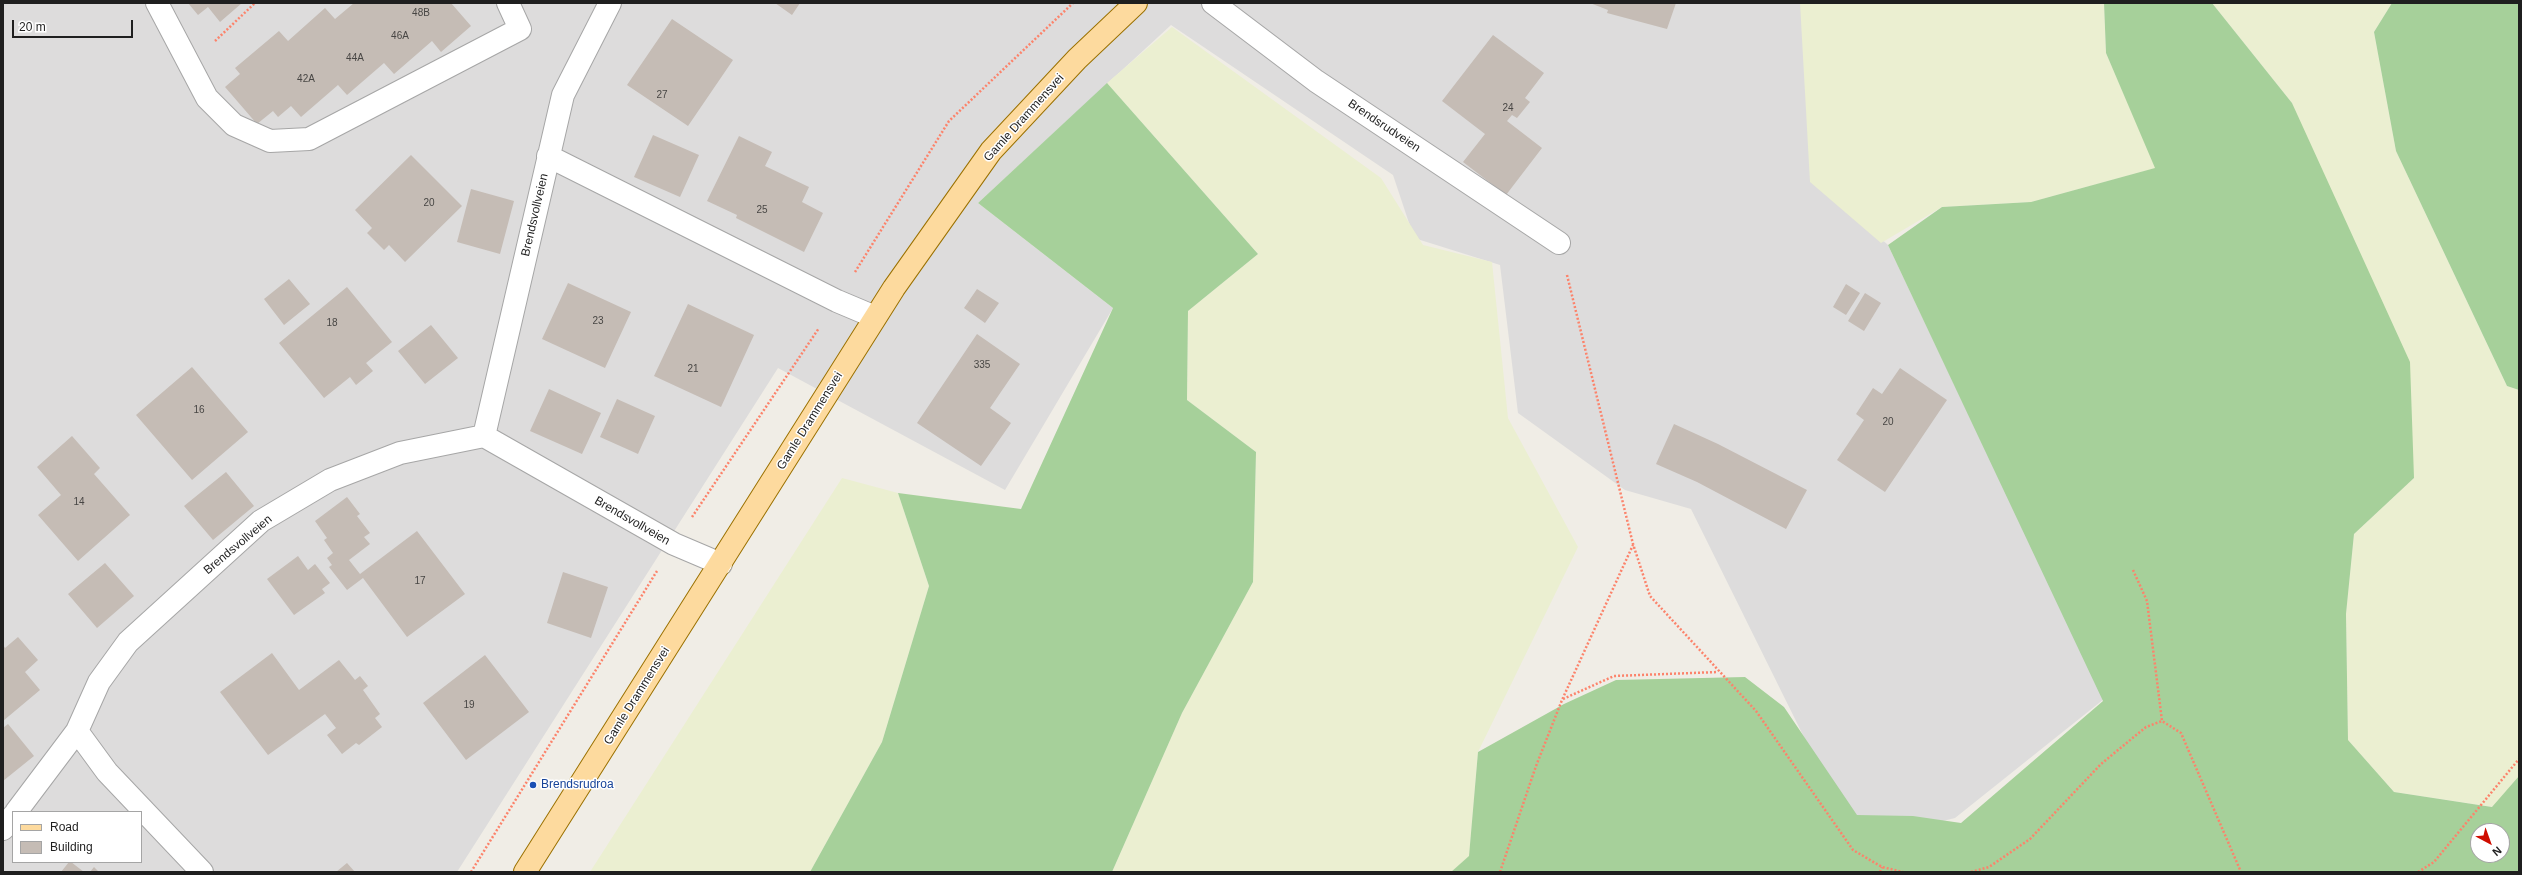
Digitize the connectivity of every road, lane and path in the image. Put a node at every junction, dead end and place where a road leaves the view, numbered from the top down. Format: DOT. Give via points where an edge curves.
graph roads {
  1 [pos="157,3"];
  2 [pos="255,3"];
  3 [pos="508,3"];
  4 [pos="610,3"];
  5 [pos="1073,3"];
  6 [pos="1136,3"];
  7 [pos="1213,3"];
  8 [pos="189,66"];
  9 [pos="548,156"];
  10 [pos="1559,243"];
  11 [pos="837,302"];
  12 [pos="875,317"];
  13 [pos="484,436"];
  14 [pos="674,544"];
  15 [pos="1633,544"];
  16 [pos="721,564"];
  17 [pos="2133,570"];
  18 [pos="1718,672"];
  19 [pos="1562,700"];
  20 [pos="2162,721"];
  21 [pos="77,731"];
  22 [pos="2519,759"];
  23 [pos="17,811"];
  24 [pos="12,817"];
  25 [pos="3,829"];
  26 [pos="1882,867"];
  27 [pos="202,872"];
  28 [pos="471,872"];
  29 [pos="525,872"];
  30 [pos="1500,872"];
  31 [pos="1880,872"];
  32 [pos="1903,872"];
  33 [pos="1971,872"];
  34 [pos="2241,872"];
  35 [pos="2418,872"];
  1 -- 8 [label="street"];
  2 -- 8 [label="path"];
  3 -- 8 [label="street" via="520,29 309,139 270,141 234,125 207,98"];
  4 -- 9 [label="street, Brendsvollveien" via="563,95"];
  5 -- 11 [label="path" via="949,121"];
  6 -- 12 [label="main road, Gamle Drammensvei" via="1077,58 992,151"];
  7 -- 10 [label="street, Brendsrudveien" via="1316,81"];
  9 -- 11 [label="street"];
  9 -- 13 [label="street, Brendsvollveien"];
  10 -- 15 [label="path"];
  11 -- 12 [label="street"];
  11 -- 14 [label="path"];
  12 -- 16 [label="main road, Gamle Drammensvei"];
  13 -- 14 [label="street, Brendsvollveien"];
  13 -- 21 [label="street, Brendsvollveien" via="400,453 330,480 261,521 128,642 99,682"];
  14 -- 16 [label="street, Brendsvollveien"];
  14 -- 28 [label="path"];
  15 -- 18 [label="path" via="1650,596"];
  15 -- 19 [label="path"];
  16 -- 29 [label="main road, Gamle Drammensvei"];
  17 -- 20 [label="path" via="2147,600"];
  18 -- 19 [label="path" via="1614,676"];
  18 -- 26 [label="path" via="1756,711 1853,850"];
  19 -- 30 [label="path" via="1536,766"];
  20 -- 33 [label="path" via="2146,727 2101,764 2030,839 1989,867"];
  20 -- 34 [label="path" via="2181,733"];
  21 -- 23 [label="street, Brendsvollveien"];
  21 -- 27 [label="street" via="107,772"];
  22 -- 35 [label="path" via="2434,862"];
  24 -- 25 [label="street"];
  26 -- 31 [label="path"];
  26 -- 32 [label="path"];
}
